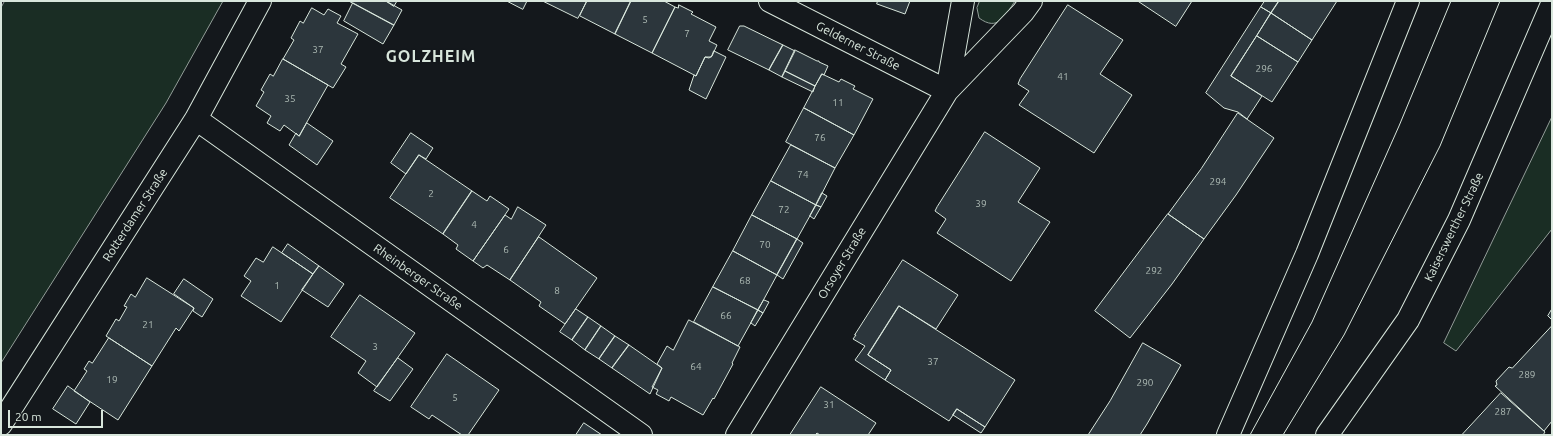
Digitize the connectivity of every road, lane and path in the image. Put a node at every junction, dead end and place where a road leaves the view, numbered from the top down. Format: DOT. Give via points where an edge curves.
graph roads {
  1 [pos="260,1"];
  2 [pos="770,1"];
  3 [pos="963,1"];
  4 [pos="1031,1"];
  5 [pos="1408,1"];
  6 [pos="1552,4"];
  7 [pos="947,91"];
  8 [pos="196,119"];
  9 [pos="1,424"];
  10 [pos="641,435"];
  11 [pos="737,435"];
  12 [pos="1228,435"];
  13 [pos="1327,435"];
  1 -- 8 [label="street, Rotterdamer Straße"];
  2 -- 7 [label="street, Gelderner Straße"];
  3 -- 7 [label="street, Orsoyer Straße"];
  4 -- 7 [label="street, Orsoyer Straße"];
  5 -- 12 [label="street" via="1307,254"];
  6 -- 13 [label="street, Kaiserswerther Straße" via="1459,220 1408,320"];
  7 -- 11 [label="street, Orsoyer Straße"];
  8 -- 9 [label="street, Rotterdamer Straße"];
  8 -- 10 [label="street, Rheinberger Straße"];
}
